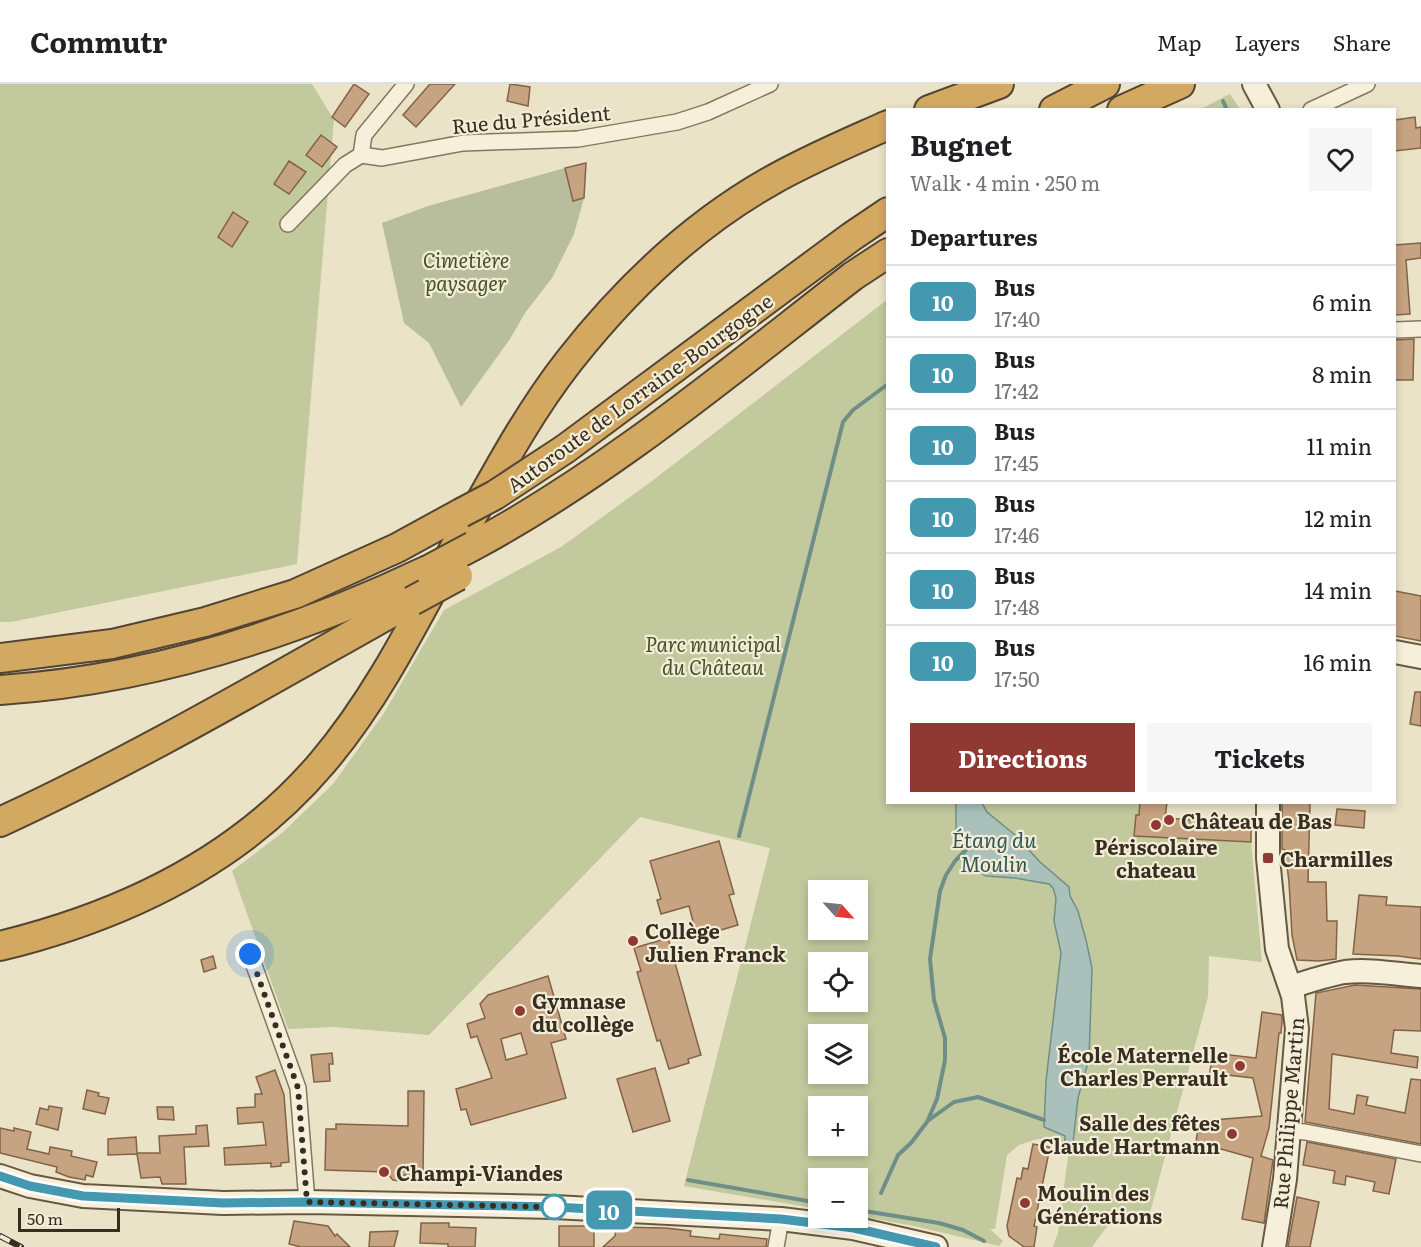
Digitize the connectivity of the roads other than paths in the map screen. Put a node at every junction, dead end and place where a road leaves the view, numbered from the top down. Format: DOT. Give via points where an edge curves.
graph roads {
  1 [pos="406,84"];
  2 [pos="770,84"];
  3 [pos="999,84"];
  4 [pos="1105,84"];
  5 [pos="1254,84"];
  6 [pos="1367,84"];
  7 [pos="1178,85"];
  8 [pos="934,108"];
  9 [pos="1058,108"];
  10 [pos="1126,108"];
  11 [pos="1267,108"];
  12 [pos="1315,108"];
  13 [pos="886,126"];
  14 [pos="361,155"];
  15 [pos="886,213"];
  16 [pos="288,224"];
  17 [pos="886,254"];
  18 [pos="1421,328"];
  19 [pos="1396,330"];
  20 [pos="650,433"];
  21 [pos="1396,652"];
  22 [pos="1421,657"];
  23 [pos="0,658"];
  24 [pos="0,690"];
  25 [pos="1268,804"];
  26 [pos="0,822"];
  27 [pos="0,946"];
  28 [pos="250,954"];
  29 [pos="1421,976"];
  30 [pos="1291,987"];
  31 [pos="1288,1131"];
  32 [pos="1421,1154"];
  33 [pos="0,1176"];
  34 [pos="307,1202"];
  35 [pos="781,1219"];
  36 [pos="776,1247"];
  37 [pos="936,1247"];
  38 [pos="1274,1247"];
  1 -- 14 [label="street" via="364,135"];
  2 -- 14 [label="street, Rue du Président" via="677,122 578,140 463,143 382,158"];
  3 -- 8 [label="highway"];
  4 -- 9 [label="highway"];
  5 -- 11 [label="main road"];
  6 -- 12 [label="street"];
  7 -- 10 [label="highway"];
  13 -- 27 [label="highway" via="776,178 725,211 661,261 597,326 549,388 508,453 379,683 323,762 292,796 258,827 185,877 69,927"];
  14 -- 16 [label="street" via="345,165"];
  15 -- 23 [label="highway, Autoroute de Lorraine-Bourgogne, bridge" via="565,449 495,495 397,548 295,594 216,619 112,644"];
  17 -- 20 [label="highway, Autoroute de Lorraine-Bourgogne"];
  18 -- 19 [label="street"];
  20 -- 24 [label="highway, Autoroute de Lorraine-Bourgogne, bridge" via="473,546 369,598 214,653 119,675"];
  20 -- 26 [label="highway, bridge" via="621,471 458,576 151,746"];
  21 -- 22 [label="main road"];
  25 -- 30 [label="main road, Rue Philippe Martin" via="1268,858 1277,949"];
  28 -- 34 [label="street" via="298,1088"];
  29 -- 30 [label="main road" via="1346,972"];
  30 -- 31 [label="main road, Rue Philippe Martin" via="1297,1029"];
  31 -- 32 [label="street"];
  31 -- 38 [label="main road, Rue Philippe Martin"];
  33 -- 34 [label="main road" via="83,1196 223,1203"];
  34 -- 35 [label="main road" via="554,1207"];
  35 -- 36 [label="street"];
  35 -- 37 [label="main road" via="854,1228"];
}
